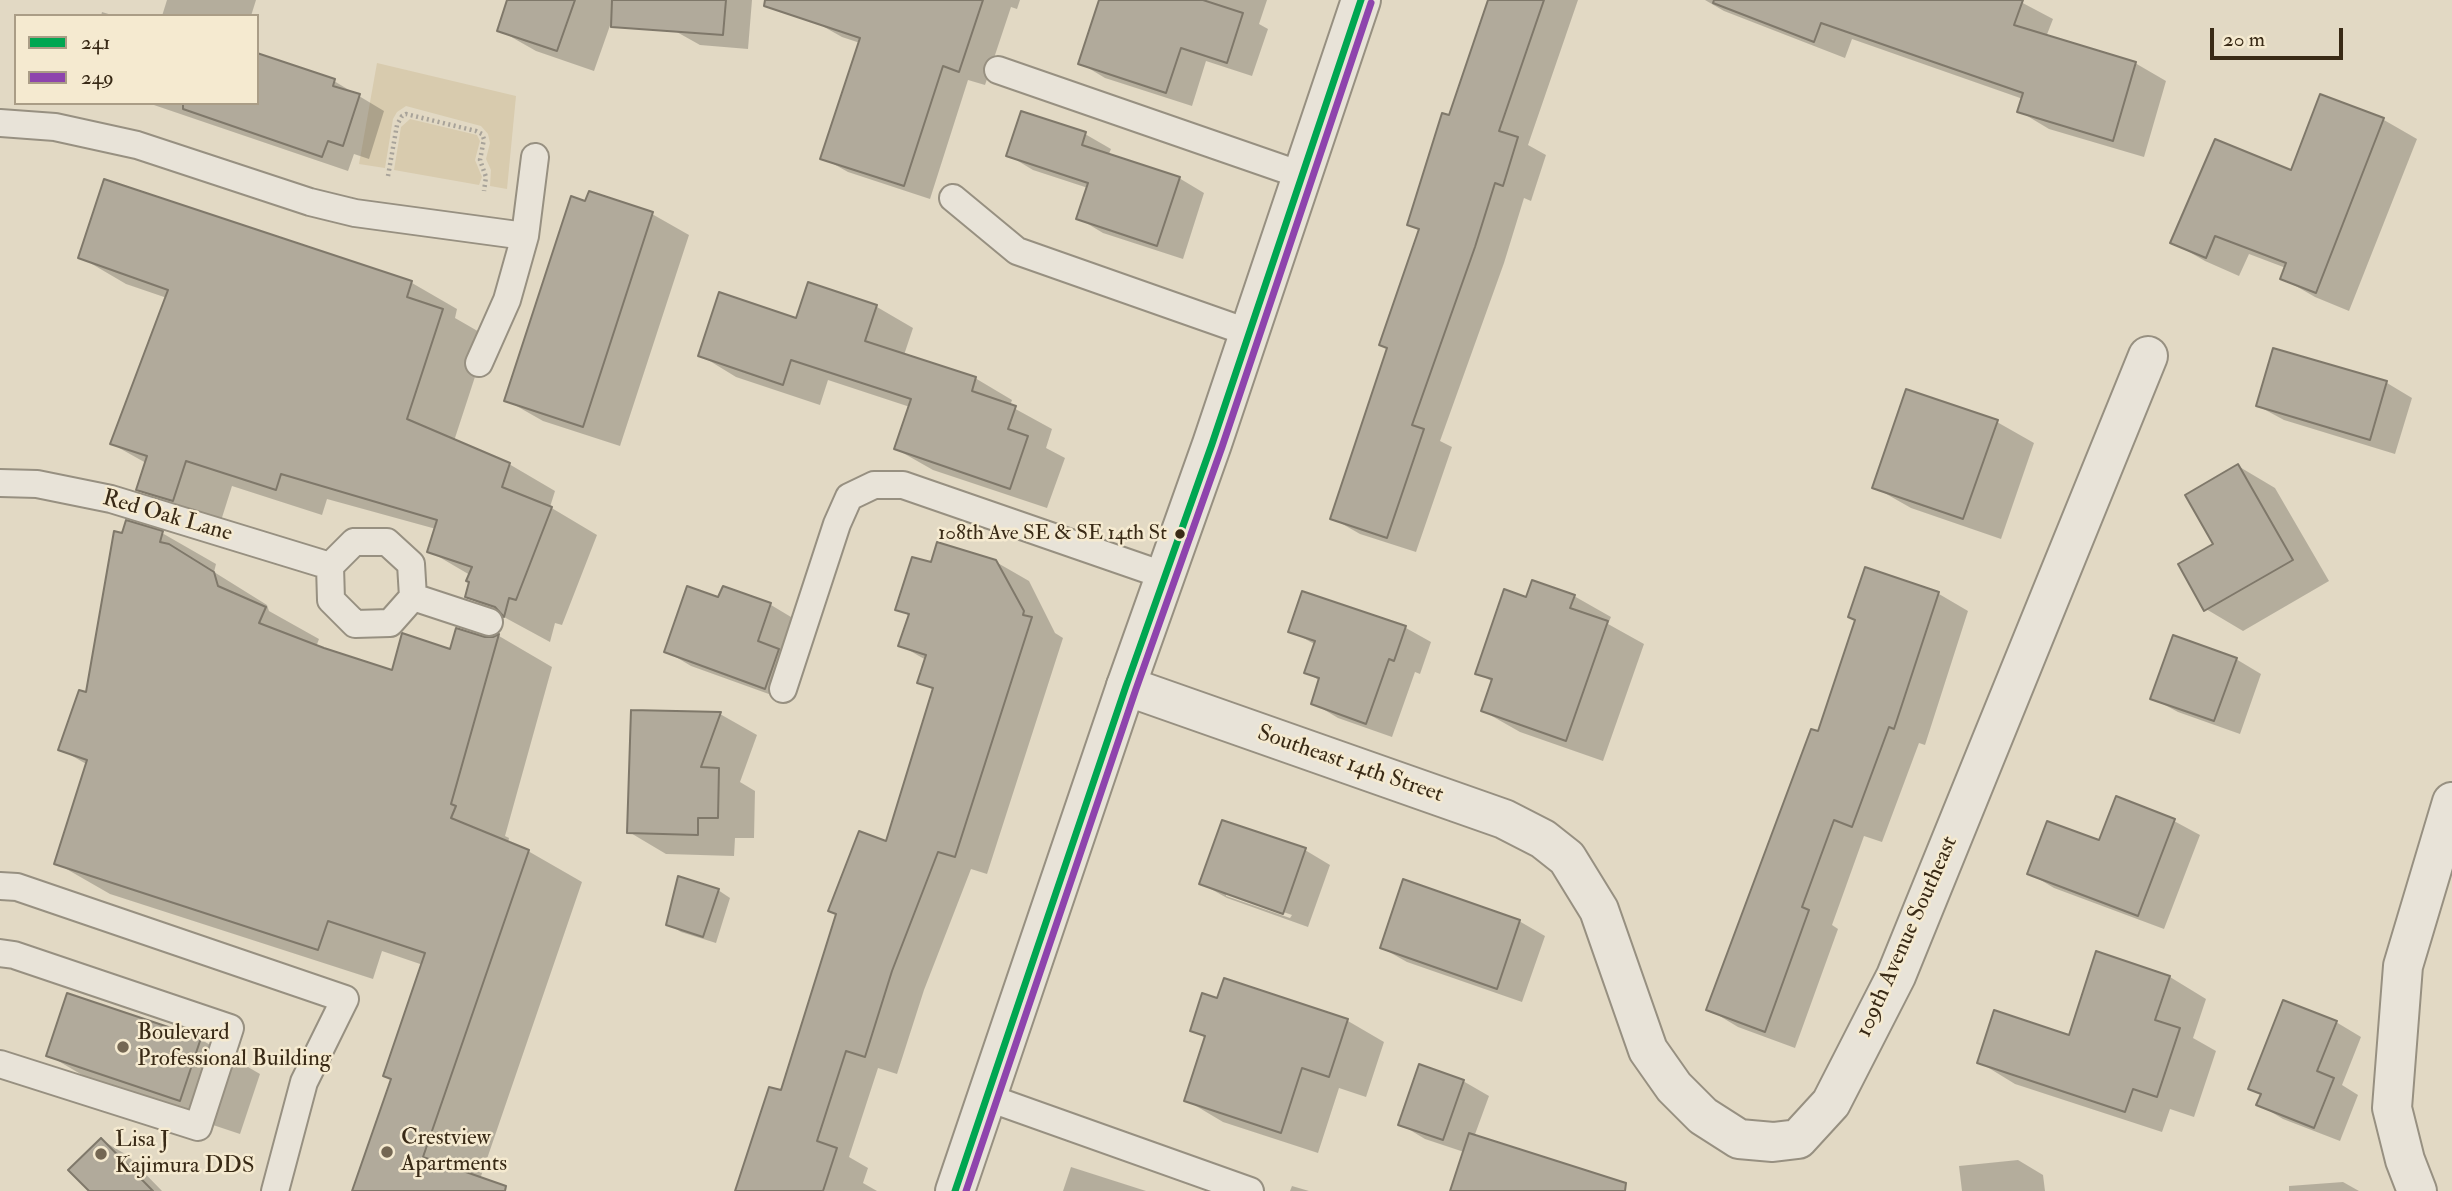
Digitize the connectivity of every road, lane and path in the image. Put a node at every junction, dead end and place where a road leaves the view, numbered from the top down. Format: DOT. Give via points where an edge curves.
graph roads {
  1 [pos="1361,0"];
  2 [pos="998,70"];
  3 [pos="0,123"];
  4 [pos="535,157"];
  5 [pos="1301,175"];
  6 [pos="388,176"];
  7 [pos="484,191"];
  8 [pos="953,198"];
  9 [pos="525,236"];
  10 [pos="1250,333"];
  11 [pos="2148,356"];
  12 [pos="479,363"];
  13 [pos="0,483"];
  14 [pos="330,566"];
  15 [pos="1166,576"];
  16 [pos="413,597"];
  17 [pos="489,622"];
  18 [pos="1126,686"];
  19 [pos="783,688"];
  20 [pos="2452,802"];
  21 [pos="1567,858"];
  22 [pos="0,886"];
  23 [pos="0,953"];
  24 [pos="0,1064"];
  25 [pos="986,1097"];
  26 [pos="275,1191"];
  27 [pos="955,1191"];
  28 [pos="1250,1191"];
  29 [pos="2417,1191"];
  1 -- 5 [label="street"];
  2 -- 5 [label="lane"];
  3 -- 9 [label="lane" via="55,127 136,145 355,213"];
  4 -- 9 [label="lane"];
  5 -- 10 [label="street"];
  6 -- 7 [label="path" via="397,125 406,114 482,134"];
  8 -- 10 [label="lane" via="1017,251"];
  9 -- 12 [label="lane" via="507,300"];
  10 -- 15 [label="street"];
  11 -- 21 [label="street, 109th Avenue Southeast" via="1896,976 1830,1103 1798,1139 1739,1139 1703,1116 1674,1087 1648,1050 1599,909"];
  13 -- 14 [label="lane, Red Oak Lane" via="37,484 111,499"];
  14 -- 16 [label="lane" via="354,542 387,542 411,564"];
  14 -- 16 [label="lane" via="331,600 355,624 390,623"];
  15 -- 18 [label="street"];
  15 -- 19 [label="lane" via="903,485 874,485 849,497"];
  16 -- 17 [label="lane"];
  18 -- 21 [label="street, Southeast 14th Street" via="1504,819 1543,839"];
  18 -- 25 [label="street"];
  20 -- 29 [label="street" via="2403,966 2392,1108"];
  22 -- 26 [label="lane" via="17,887 345,999 304,1082"];
  23 -- 24 [label="lane" via="230,1028 198,1127"];
  25 -- 27 [label="street"];
  25 -- 28 [label="lane"];
}
